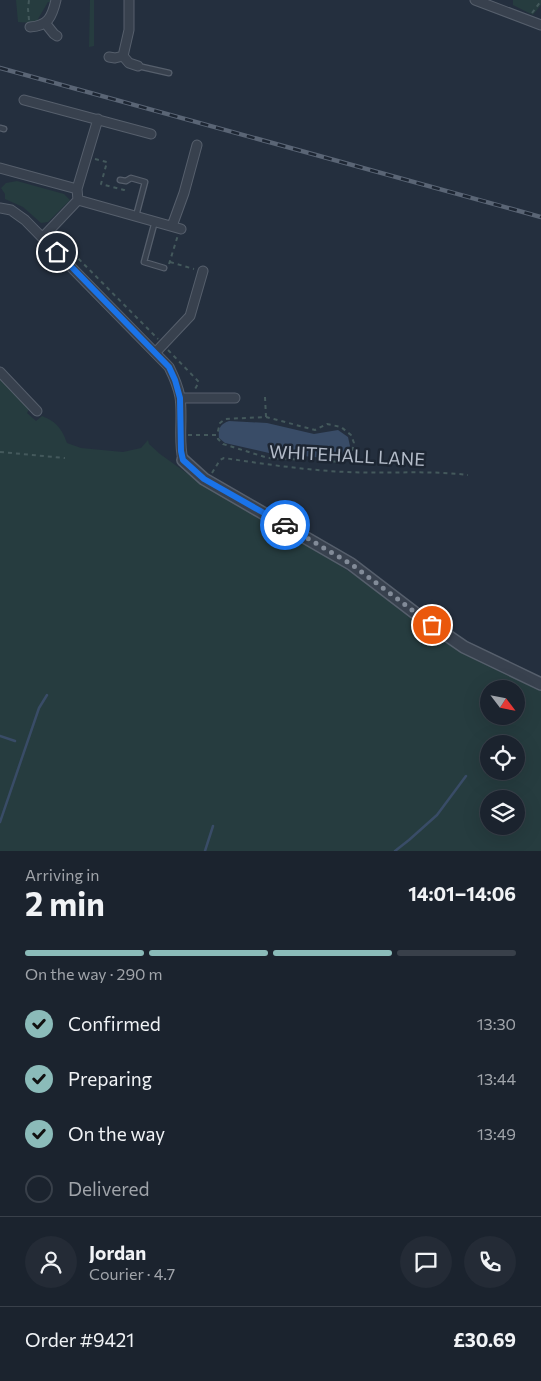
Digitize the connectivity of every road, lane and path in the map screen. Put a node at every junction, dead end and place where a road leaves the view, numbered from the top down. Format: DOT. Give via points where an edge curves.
graph roads {
  1 [pos="30,0"];
  2 [pos="56,0"];
  3 [pos="129,0"];
  4 [pos="475,0"];
  5 [pos="541,1"];
  6 [pos="536,21"];
  7 [pos="30,24"];
  8 [pos="46,24"];
  9 [pos="57,36"];
  10 [pos="123,56"];
  11 [pos="109,57"];
  12 [pos="138,66"];
  13 [pos="169,73"];
  14 [pos="24,100"];
  15 [pos="98,119"];
  16 [pos="151,134"];
  17 [pos="197,145"];
  18 [pos="87,156"];
  19 [pos="0,168"];
  20 [pos="120,180"];
  21 [pos="126,181"];
  22 [pos="77,189"];
  23 [pos="78,200"];
  24 [pos="0,208"];
  25 [pos="136,216"];
  26 [pos="155,221"];
  27 [pos="178,228"];
  28 [pos="43,236"];
  29 [pos="170,262"];
  30 [pos="164,268"];
  31 [pos="203,271"];
  32 [pos="156,352"];
  33 [pos="0,372"];
  34 [pos="265,397"];
  35 [pos="180,398"];
  36 [pos="235,398"];
  37 [pos="37,411"];
  38 [pos="266,417"];
  39 [pos="181,435"];
  40 [pos="217,435"];
  41 [pos="0,452"];
  42 [pos="65,458"];
  43 [pos="183,460"];
  44 [pos="468,475"];
  45 [pos="208,481"];
  46 [pos="541,684"];
  1 -- 7 [label="path"];
  2 -- 8 [label="street"];
  3 -- 10 [label="street" via="129,30"];
  4 -- 6 [label="street"];
  5 -- 6 [label="path" via="533,11"];
  7 -- 8 [label="street"];
  8 -- 9 [label="street"];
  10 -- 11 [label="street"];
  10 -- 12 [label="street"];
  12 -- 13 [label="lane"];
  14 -- 15 [label="street"];
  15 -- 16 [label="street"];
  15 -- 18 [label="street"];
  17 -- 27 [label="street"];
  18 -- 21 [label="path" via="107,162 101,184 124,190"];
  18 -- 22 [label="street"];
  19 -- 22 [label="street"];
  20 -- 21 [label="lane"];
  21 -- 25 [label="lane" via="131,178 145,182"];
  22 -- 23 [label="street"];
  23 -- 25 [label="street"];
  23 -- 28 [label="street"];
  24 -- 28 [label="street" via="11,210"];
  25 -- 26 [label="street"];
  26 -- 27 [label="street"];
  26 -- 30 [label="lane" via="144,262"];
  27 -- 29 [label="path"];
  28 -- 32 [label="street"];
  29 -- 30 [label="path" via="168,269"];
  29 -- 31 [label="path"];
  31 -- 32 [label="street" via="190,316"];
  32 -- 35 [label="street" via="169,367"];
  33 -- 37 [label="street"];
  34 -- 38 [label="path"];
  35 -- 36 [label="street"];
  35 -- 39 [label="street"];
  38 -- 40 [label="path" via="225,419 220,423"];
  38 -- 40 [label="path" via="315,430 327,424 341,427 351,435 354,443 352,452 339,462 268,458 223,444"];
  39 -- 40 [label="path"];
  39 -- 43 [label="street"];
  41 -- 42 [label="path"];
  43 -- 45 [label="street"];
  44 -- 45 [label="path, WHITEHALL LANE" via="346,472 224,458 216,465"];
  45 -- 46 [label="street" via="351,564 464,647"];
}
